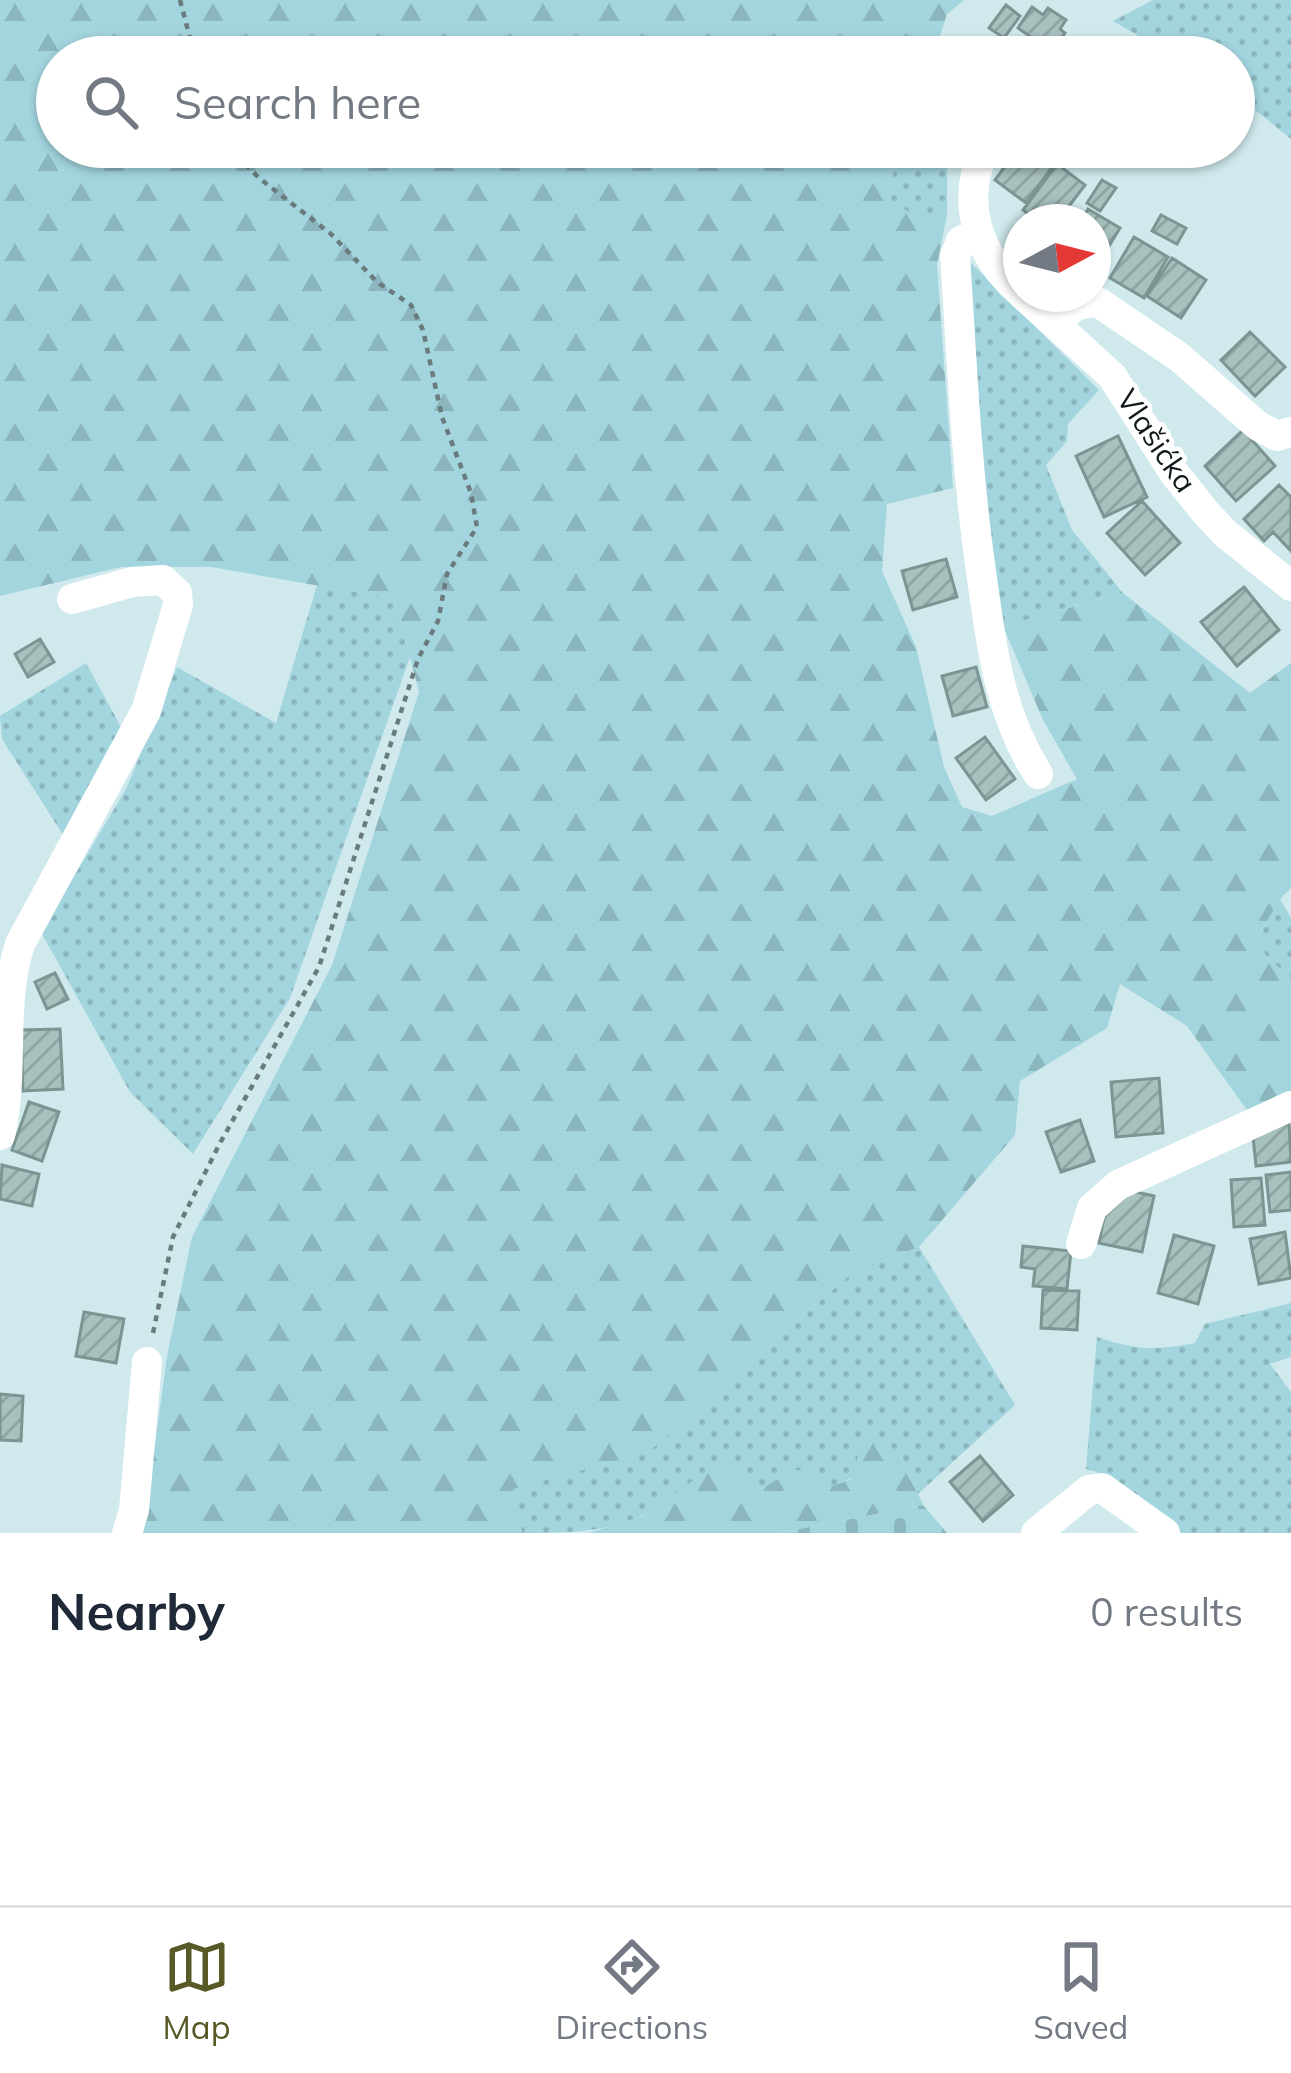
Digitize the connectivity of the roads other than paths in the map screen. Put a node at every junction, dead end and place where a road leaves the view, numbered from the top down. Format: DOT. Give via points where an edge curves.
graph roads {
  1 [pos="976,168"];
  2 [pos="979,232"];
  3 [pos="1003,274"];
  4 [pos="1043,312"];
  5 [pos="1055,322"];
  6 [pos="1291,432"];
  7 [pos="1291,586"];
  8 [pos="72,599"];
  9 [pos="1038,774"];
  10 [pos="1291,1106"];
  11 [pos="0,1136"];
  12 [pos="1081,1244"];
  13 [pos="147,1362"];
  14 [pos="127,1533"];
  15 [pos="1036,1533"];
  16 [pos="1165,1533"];
  1 -- 2 [label="street, Vlašićka"];
  2 -- 3 [label="street, Vlašićka"];
  2 -- 9 [label="street" via="961,241 955,256 977,543 1001,695"];
  4 -- 5 [label="street, Vlašićka"];
  5 -- 6 [label="street" via="1076,305 1098,302 1180,357 1258,426 1277,436"];
  5 -- 7 [label="street, Vlašićka" via="1112,376 1192,497"];
  8 -- 11 [label="street" via="163,580 178,605 146,711 15,959"];
  10 -- 12 [label="street" via="1118,1185 1091,1208"];
  13 -- 14 [label="street"];
  15 -- 16 [label="street" via="1102,1488"];
}
